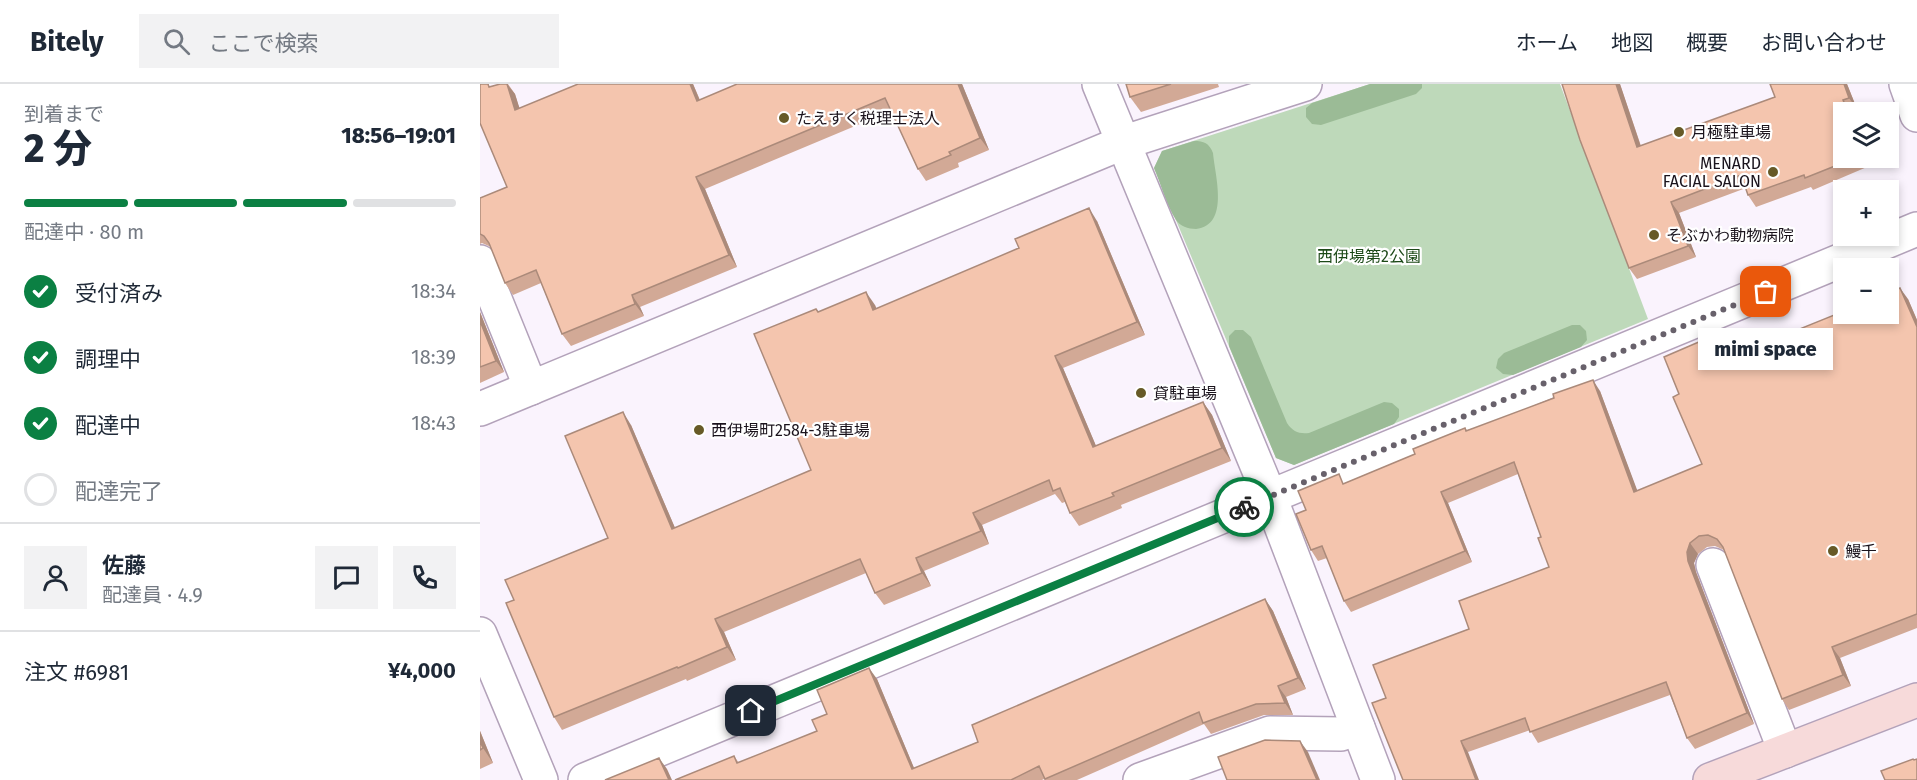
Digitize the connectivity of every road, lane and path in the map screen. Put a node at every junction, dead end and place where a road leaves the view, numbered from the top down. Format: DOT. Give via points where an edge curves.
graph roads {
  1 [pos="1099,84"];
  2 [pos="1305,84"];
  3 [pos="1906,84"];
  4 [pos="1917,115"];
  5 [pos="1122,143"];
  6 [pos="1917,229"];
  7 [pos="480,262"];
  8 [pos="531,388"];
  9 [pos="480,409"];
  10 [pos="1270,497"];
  11 [pos="1713,565"];
  12 [pos="480,634"];
  13 [pos="1917,700"];
  14 [pos="1358,728"];
  15 [pos="1785,751"];
  16 [pos="541,780"];
  17 [pos="585,780"];
  18 [pos="1140,780"];
  19 [pos="1378,780"];
  20 [pos="1710,780"];
  1 -- 5 [label="street"];
  2 -- 5 [label="street"];
  3 -- 4 [label="street"];
  5 -- 8 [label="street"];
  5 -- 10 [label="street"];
  6 -- 10 [label="street"];
  7 -- 8 [label="street"];
  8 -- 9 [label="street"];
  10 -- 14 [label="street"];
  10 -- 17 [label="street"];
  11 -- 15 [label="street"];
  12 -- 16 [label="street"];
  13 -- 15 [label="street"];
  14 -- 18 [label="street" via="1341,734 1270,733"];
  14 -- 19 [label="street"];
  15 -- 20 [label="street"];
}
